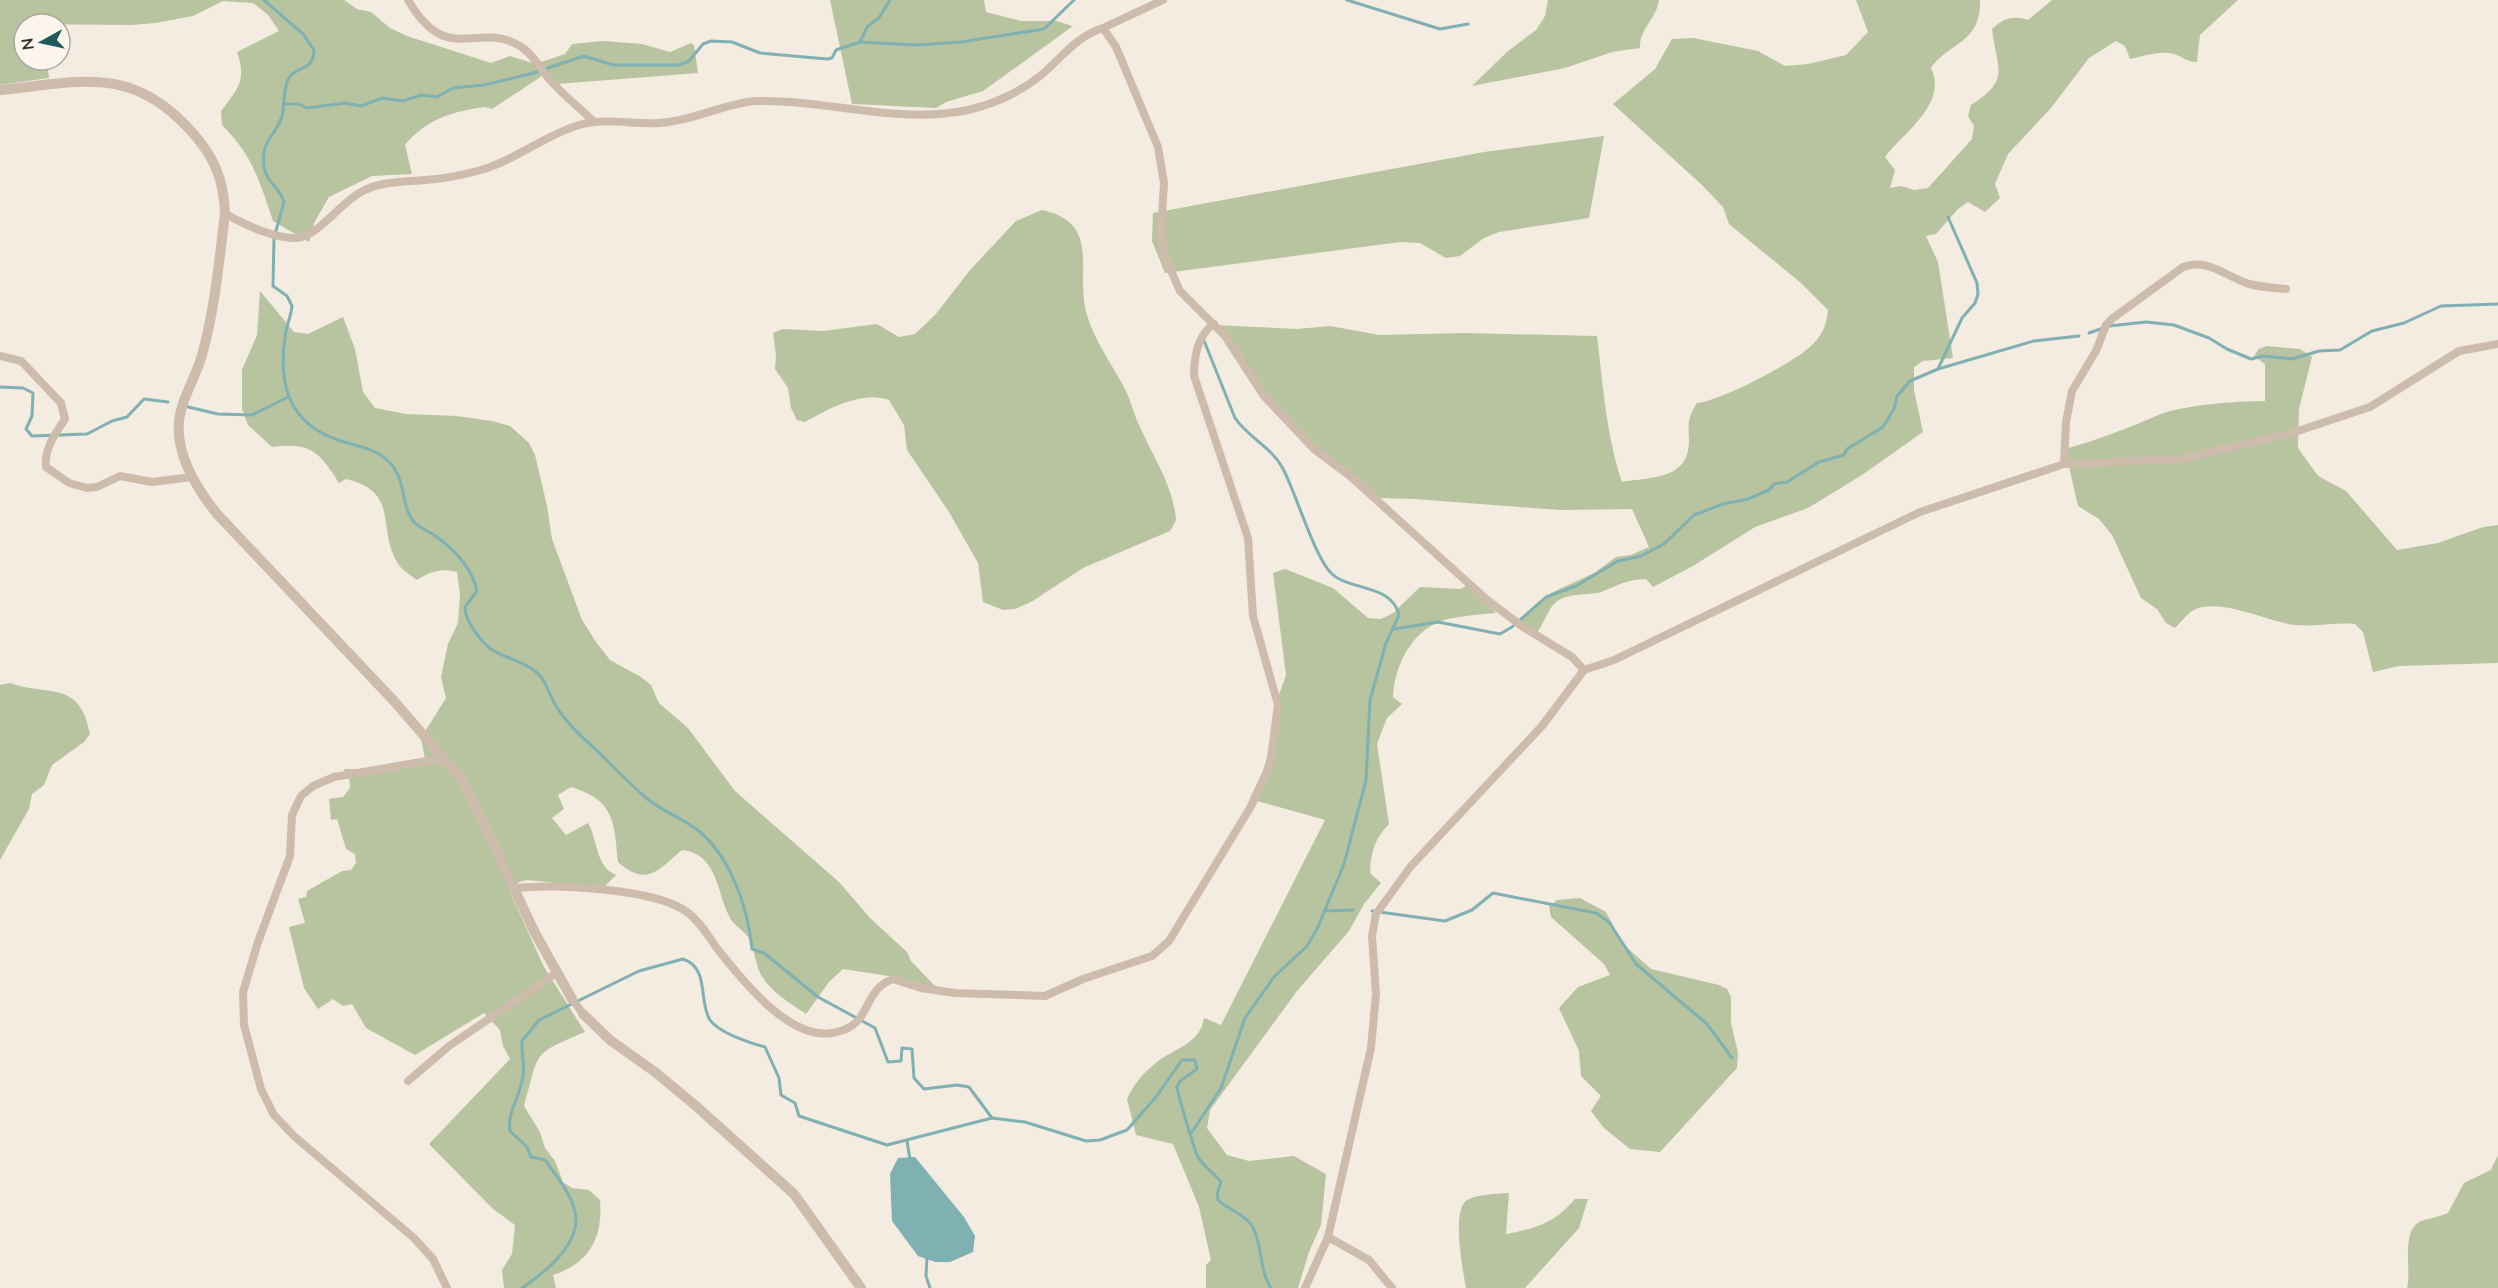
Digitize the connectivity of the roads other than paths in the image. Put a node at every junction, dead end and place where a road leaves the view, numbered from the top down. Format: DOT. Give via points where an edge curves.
graph roads {
  1 [pos="408,0"];
  2 [pos="1163,0"];
  3 [pos="1103,28"];
  4 [pos="0,90"];
  5 [pos="594,122"];
  6 [pos="225,214"];
  7 [pos="2286,289"];
  8 [pos="1214,324"];
  9 [pos="2498,344"];
  10 [pos="0,356"];
  11 [pos="2064,464"];
  12 [pos="192,477"];
  13 [pos="1584,670"];
  14 [pos="444,758"];
  15 [pos="514,888"];
  16 [pos="556,973"];
  17 [pos="572,999"];
  18 [pos="583,1014"];
  19 [pos="408,1081"];
  20 [pos="1328,1237"];
  21 [pos="447,1288"];
  22 [pos="861,1288"];
  23 [pos="1305,1288"];
  24 [pos="1392,1288"];
  1 -- 5 [label="street" via="419,18 441,36 492,39 523,48"];
  2 -- 3 [label="street"];
  3 -- 5 [label="street" via="1080,38 1019,90 967,110 897,114 754,101 669,122"];
  3 -- 8 [label="street" via="1119,55 1158,147 1164,183 1161,232 1169,271 1180,291"];
  4 -- 6 [label="street" via="103,81 133,87 152,96 181,119 219,170"];
  5 -- 6 [label="street" via="568,129 481,170 371,187 350,198 310,234 297,238 269,232"];
  6 -- 12 [label="street" via="202,356 180,413 183,453"];
  7 -- 11 [label="street" via="2248,283 2210,266 2192,264 2113,318 2072,392"];
  8 -- 13 [label="street" via="1264,396 1314,448 1486,599 1563,650"];
  8 -- 15 [label="street" via="1202,335 1194,376 1248,538 1252,616 1278,705 1270,765 1261,786 1202,891 1165,947 1134,964 1083,979 1045,996 955,993 893,979 876,988 856,1024 825,1034 809,1032 783,1018 734,968 694,918 677,907 628,893 553,886"];
  9 -- 11 [label="street" via="2474,346 2447,357 2351,415 2277,437 2180,459"];
  10 -- 12 [label="street" via="21,361 64,408 65,419 45,459 46,467 63,480 93,488 120,476 152,482"];
  11 -- 13 [label="street" via="1920,512 1614,660"];
  12 -- 14 [label="street" via="218,515"];
  13 -- 20 [label="street" via="1542,726 1411,866 1376,914 1372,936 1376,994 1371,1048"];
  14 -- 15 [label="street" via="470,793"];
  14 -- 21 [label="street" via="334,777 301,796 292,815 290,856 243,992 243,1025 261,1089 274,1114 294,1136 414,1238 433,1259"];
  15 -- 16 [label="street"];
  16 -- 17 [label="street"];
  16 -- 19 [label="street" via="449,1046"];
  17 -- 18 [label="street"];
  18 -- 22 [label="street" via="610,1040 696,1106 794,1194"];
  20 -- 23 [label="street"];
  20 -- 24 [label="street" via="1369,1260"];
}
